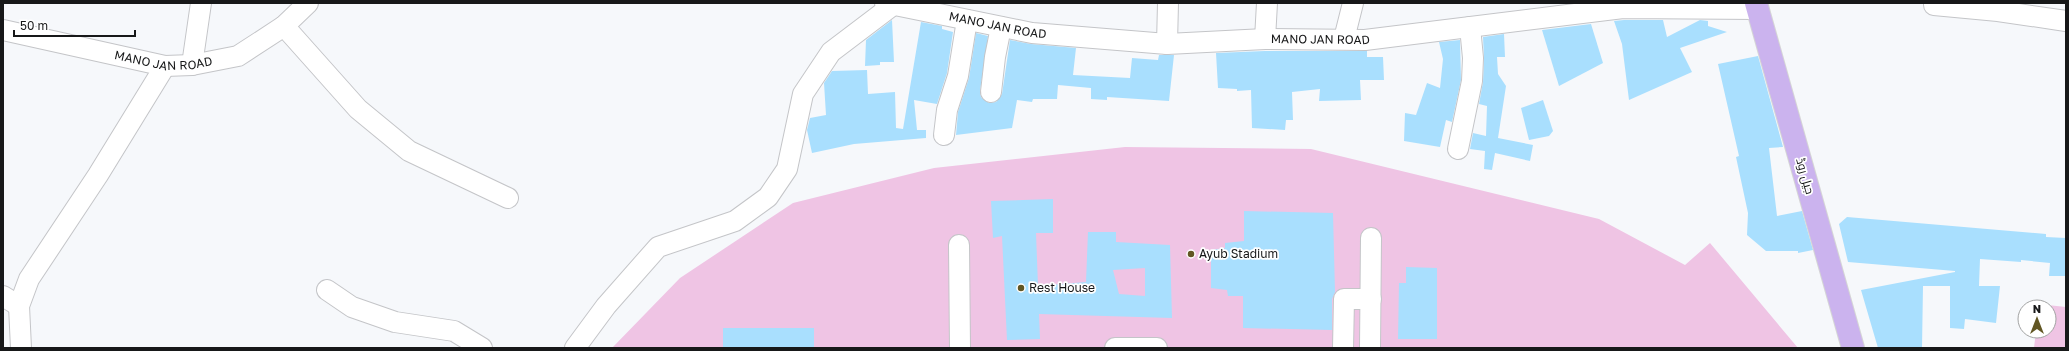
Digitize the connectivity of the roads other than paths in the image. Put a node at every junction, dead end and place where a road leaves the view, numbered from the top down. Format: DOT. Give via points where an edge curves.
graph roads {
  1 [pos="200,3"];
  2 [pos="308,3"];
  3 [pos="1168,3"];
  4 [pos="1267,3"];
  5 [pos="1353,3"];
  6 [pos="1934,3"];
  7 [pos="889,4"];
  8 [pos="1757,6"];
  9 [pos="928,8"];
  10 [pos="967,20"];
  11 [pos="2066,21"];
  12 [pos="284,26"];
  13 [pos="1001,27"];
  14 [pos="1470,27"];
  15 [pos="3,30"];
  16 [pos="1265,39"];
  17 [pos="1344,39"];
  18 [pos="1167,44"];
  19 [pos="192,65"];
  20 [pos="164,66"];
  21 [pos="991,92"];
  22 [pos="944,135"];
  23 [pos="1458,149"];
  24 [pos="508,198"];
  25 [pos="1371,238"];
  26 [pos="959,245"];
  27 [pos="327,290"];
  28 [pos="3,296"];
  29 [pos="1371,298"];
  30 [pos="19,306"];
  31 [pos="21,348"];
  32 [pos="482,348"];
  33 [pos="575,348"];
  34 [pos="960,348"];
  35 [pos="1115,348"];
  36 [pos="1157,348"];
  37 [pos="1343,348"];
  38 [pos="1370,348"];
  39 [pos="1853,348"];
  1 -- 19 [label="street"];
  2 -- 12 [label="street, MANO JAN ROAD"];
  3 -- 18 [label="street"];
  4 -- 16 [label="street"];
  5 -- 17 [label="street"];
  6 -- 11 [label="street"];
  7 -- 9 [label="street, MANO JAN ROAD"];
  7 -- 33 [label="street" via="831,52 803,94 787,169 768,197 735,221 658,247 606,306"];
  8 -- 14 [label="street, MANO JAN ROAD" via="1622,8"];
  8 -- 39 [label="main road, جیل روڈ"];
  9 -- 10 [label="street, MANO JAN ROAD"];
  10 -- 13 [label="street, MANO JAN ROAD"];
  10 -- 22 [label="street" via="958,76 947,110"];
  12 -- 19 [label="street, MANO JAN ROAD" via="238,56"];
  12 -- 24 [label="street" via="358,109 409,151"];
  13 -- 18 [label="street, MANO JAN ROAD" via="1032,33"];
  13 -- 21 [label="street"];
  14 -- 17 [label="street, MANO JAN ROAD" via="1365,40"];
  14 -- 23 [label="street" via="1472,81"];
  15 -- 20 [label="street, MANO JAN ROAD"];
  16 -- 17 [label="street, MANO JAN ROAD"];
  16 -- 18 [label="street, MANO JAN ROAD"];
  19 -- 20 [label="street, MANO JAN ROAD"];
  20 -- 30 [label="street" via="98,175 29,279"];
  25 -- 29 [label="street"];
  26 -- 34 [label="street"];
  27 -- 32 [label="street" via="352,307 396,322 454,331"];
  28 -- 30 [label="street"];
  29 -- 37 [label="street" via="1344,299"];
  29 -- 38 [label="street"];
  30 -- 31 [label="street"];
  35 -- 36 [label="street"];
}
